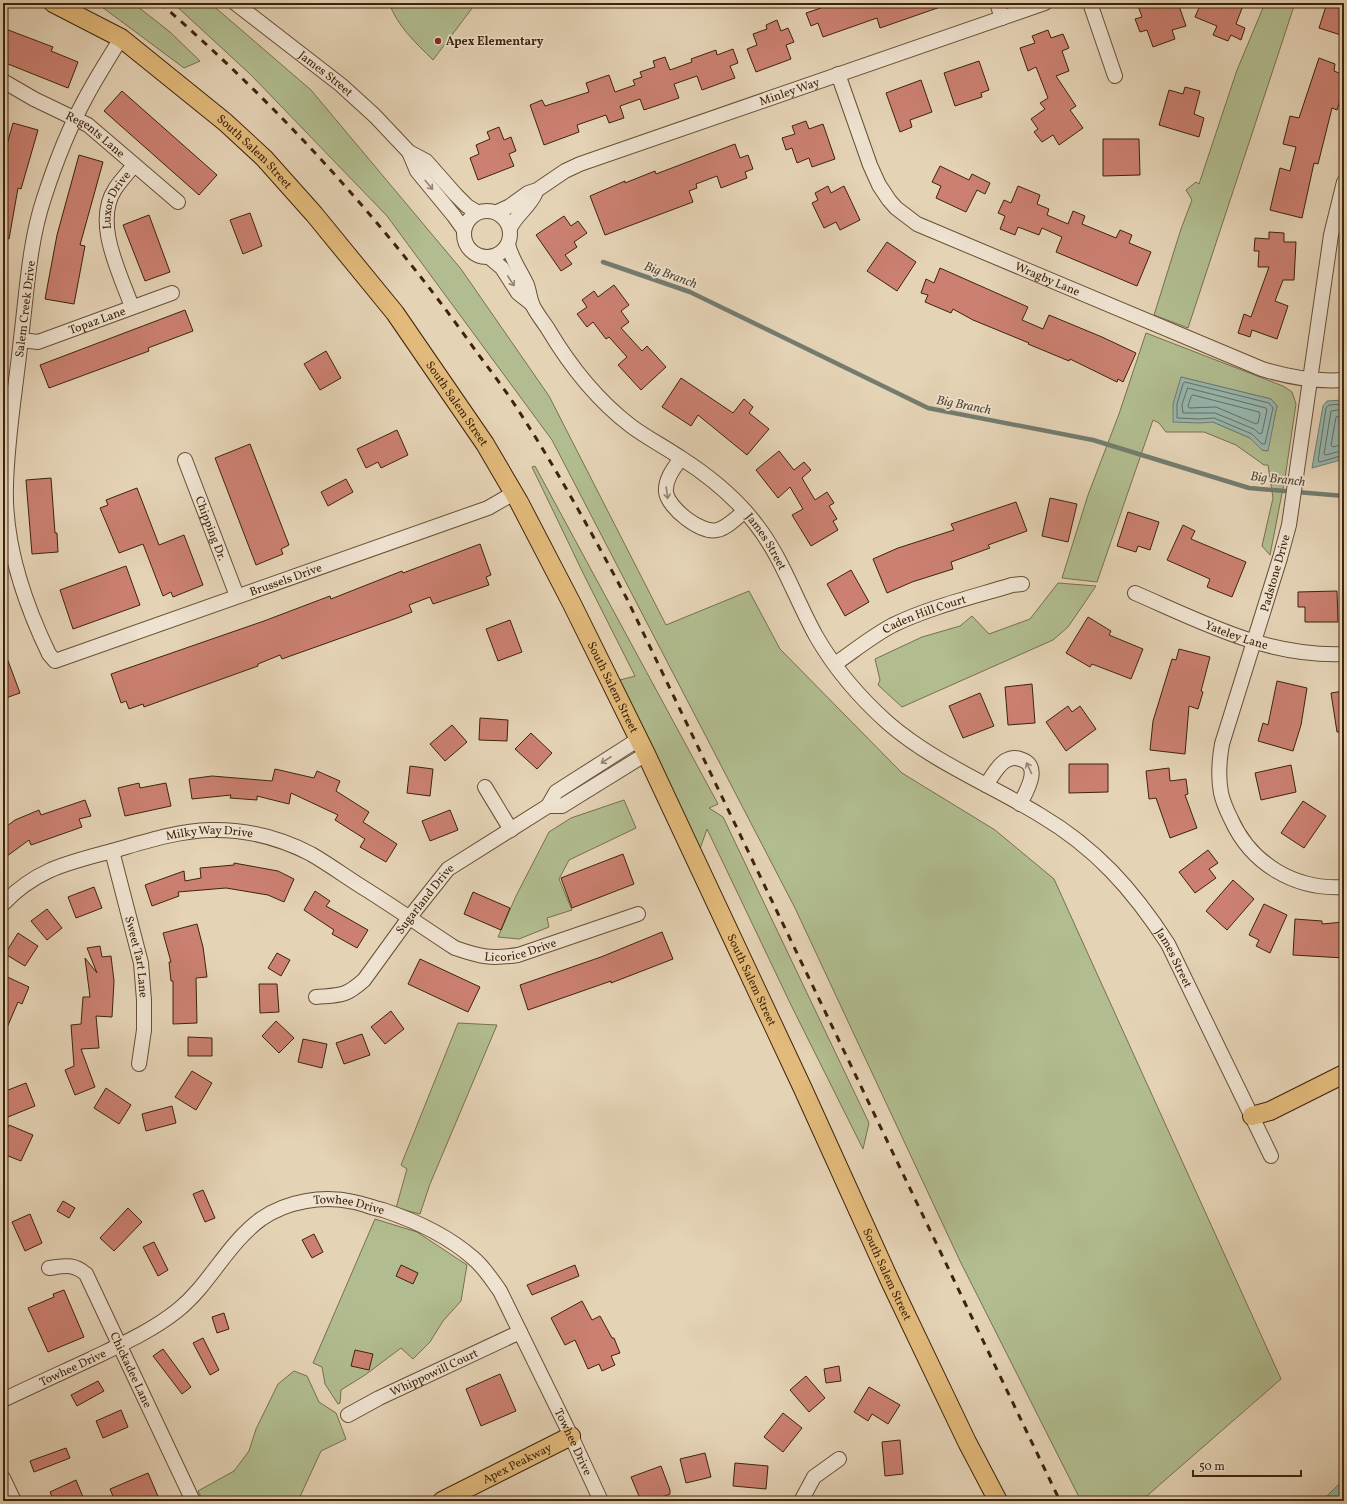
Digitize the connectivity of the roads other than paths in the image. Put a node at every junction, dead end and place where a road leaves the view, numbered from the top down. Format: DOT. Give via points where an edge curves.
graph roads {
  1 [pos="53,3"];
  2 [pos="236,3"];
  3 [pos="997,3"];
  4 [pos="1045,3"];
  5 [pos="1090,3"];
  6 [pos="1002,18"];
  7 [pos="121,38"];
  8 [pos="838,74"];
  9 [pos="1115,76"];
  10 [pos="3,81"];
  11 [pos="76,119"];
  12 [pos="409,152"];
  13 [pos="134,165"];
  14 [pos="1344,182"];
  15 [pos="537,190"];
  16 [pos="178,202"];
  17 [pos="477,212"];
  18 [pos="497,212"];
  19 [pos="510,228"];
  20 [pos="464,230"];
  21 [pos="508,245"];
  22 [pos="489,257"];
  23 [pos="172,293"];
  24 [pos="532,304"];
  25 [pos="132,307"];
  26 [pos="21,340"];
  27 [pos="1310,379"];
  28 [pos="1344,380"];
  29 [pos="681,458"];
  30 [pos="185,460"];
  31 [pos="514,493"];
  32 [pos="745,511"];
  33 [pos="1022,584"];
  34 [pos="1135,593"];
  35 [pos="237,596"];
  36 [pos="1254,642"];
  37 [pos="1344,654"];
  38 [pos="56,661"];
  39 [pos="835,664"];
  40 [pos="642,746"];
  41 [pos="986,785"];
  42 [pos="485,787"];
  43 [pos="1020,804"];
  44 [pos="511,830"];
  45 [pos="112,851"];
  46 [pos="1344,887"];
  47 [pos="3,904"];
  48 [pos="638,914"];
  49 [pos="410,918"];
  50 [pos="316,997"];
  51 [pos="139,1064"];
  52 [pos="1344,1074"];
  53 [pos="1252,1116"];
  54 [pos="1271,1156"];
  55 [pos="50,1268"];
  56 [pos="520,1332"];
  57 [pos="119,1346"];
  58 [pos="3,1400"];
  59 [pos="348,1415"];
  60 [pos="571,1436"];
  61 [pos="839,1459"];
  62 [pos="3,1478"];
  63 [pos="14,1501"];
  64 [pos="193,1501"];
  65 [pos="442,1501"];
  66 [pos="601,1501"];
  67 [pos="801,1501"];
  68 [pos="998,1501"];
  1 -- 7 [label="main road, South Salem Street"];
  2 -- 12 [label="street, James Street" via="341,85"];
  3 -- 6 [label="street"];
  4 -- 6 [label="street, Minley Way"];
  5 -- 9 [label="street"];
  6 -- 8 [label="street, Minley Way"];
  7 -- 11 [label="street, Salem Creek Drive"];
  7 -- 31 [label="main road, South Salem Street" via="225,122 264,158 314,214 395,313 485,444"];
  8 -- 15 [label="street, Minley Way" via="580,164"];
  8 -- 27 [label="street, Wragby Lane" via="877,181 889,200 910,219 932,231 1262,368"];
  10 -- 11 [label="street, Regents Lane"];
  11 -- 13 [label="street, Regents Lane" via="99,134"];
  11 -- 26 [label="street, Salem Creek Drive" via="60,152 36,230"];
  12 -- 17 [label="street, James Street" via="426,161 467,206"];
  12 -- 20 [label="street, James Street, one-way" via="416,171"];
  13 -- 16 [label="street, Regents Lane"];
  13 -- 25 [label="street, Luxor Drive" via="114,190 107,210 106,225 107,238"];
  14 -- 27 [label="street, Padstone Drive" via="1331,235"];
  15 -- 18 [label="street, Minley Way"];
  15 -- 19 [label="street, Minley Way" via="533,200"];
  17 -- 18 [label="street"];
  17 -- 20 [label="street" via="466,223"];
  18 -- 19 [label="street"];
  19 -- 21 [label="street"];
  20 -- 22 [label="street" via="466,244 470,250 482,257"];
  21 -- 22 [label="street" via="500,254"];
  21 -- 24 [label="street, James Street" via="514,263 527,286"];
  22 -- 24 [label="street, James Street, one-way" via="502,268 518,293"];
  23 -- 25 [label="street, Topaz Lane"];
  24 -- 29 [label="street, James Street" via="585,383 631,426"];
  25 -- 26 [label="street, Topaz Lane" via="38,342"];
  26 -- 38 [label="street, Salem Creek Drive" via="10,434 6,487 7,517 23,591 42,640"];
  27 -- 28 [label="street, Wragby Lane"];
  27 -- 36 [label="street, Padstone Drive" via="1289,525"];
  29 -- 32 [label="street, James Street" via="718,485"];
  29 -- 32 [label="street, one-way" via="667,482 668,500 674,507 700,528 708,530 723,528"];
  30 -- 35 [label="street, Chipping Dr."];
  31 -- 35 [label="street, Brussels Drive" via="488,508"];
  31 -- 40 [label="main road, South Salem Street"];
  32 -- 39 [label="street, James Street" via="779,559 816,636"];
  33 -- 39 [label="street, Caden Hill Court" via="1012,584 912,617 872,637"];
  34 -- 36 [label="street, Yateley Lane"];
  35 -- 38 [label="street, Brussels Drive"];
  36 -- 37 [label="street, Yateley Lane" via="1302,653"];
  36 -- 46 [label="street, Padstone Drive" via="1222,744 1219,778 1226,808 1248,848 1261,860 1302,883"];
  39 -- 41 [label="street, James Street" via="868,704 889,724 934,757"];
  40 -- 44 [label="street, Sugarland Drive" via="562,806 548,806"];
  40 -- 68 [label="main road, South Salem Street" via="893,1288"];
  41 -- 43 [label="street, James Street"];
  43 -- 41 [label="street, one-way" via="1031,782 1032,773 1024,760 1012,758 1006,761 999,766"];
  42 -- 44 [label="street"];
  43 -- 53 [label="street, James Street" via="1059,827 1098,858 1123,882 1152,919 1179,965"];
  44 -- 49 [label="street, Sugarland Drive" via="448,869"];
  45 -- 47 [label="street, Milky Way Drive" via="69,862 45,872 22,887"];
  45 -- 49 [label="street, Milky Way Drive" via="152,839 209,830 258,834 311,854"];
  45 -- 51 [label="street, Sweet Tart Lane" via="142,969 144,1030"];
  48 -- 49 [label="street, Licorice Drive" via="535,950 498,958 478,956 455,948"];
  49 -- 50 [label="street, Sugarland Drive" via="355,989 344,995"];
  52 -- 53 [label="main road" via="1270,1110"];
  53 -- 54 [label="street, James Street"];
  55 -- 57 [label="street, Chickadee Lane" via="69,1266 78,1268 86,1274"];
  56 -- 57 [label="street, Towhee Drive" via="500,1291 488,1274 475,1259 455,1243 399,1215 337,1199 291,1204 276,1210 252,1226 233,1244 199,1290 177,1310"];
  56 -- 59 [label="street, Whippowill Court"];
  56 -- 60 [label="street, Towhee Drive"];
  57 -- 58 [label="street, Towhee Drive"];
  57 -- 64 [label="street, Chickadee Lane"];
  60 -- 65 [label="main road, Apex Peakway"];
  60 -- 66 [label="street, Towhee Drive"];
  61 -- 67 [label="street" via="814,1477"];
  62 -- 63 [label="street"];
}
